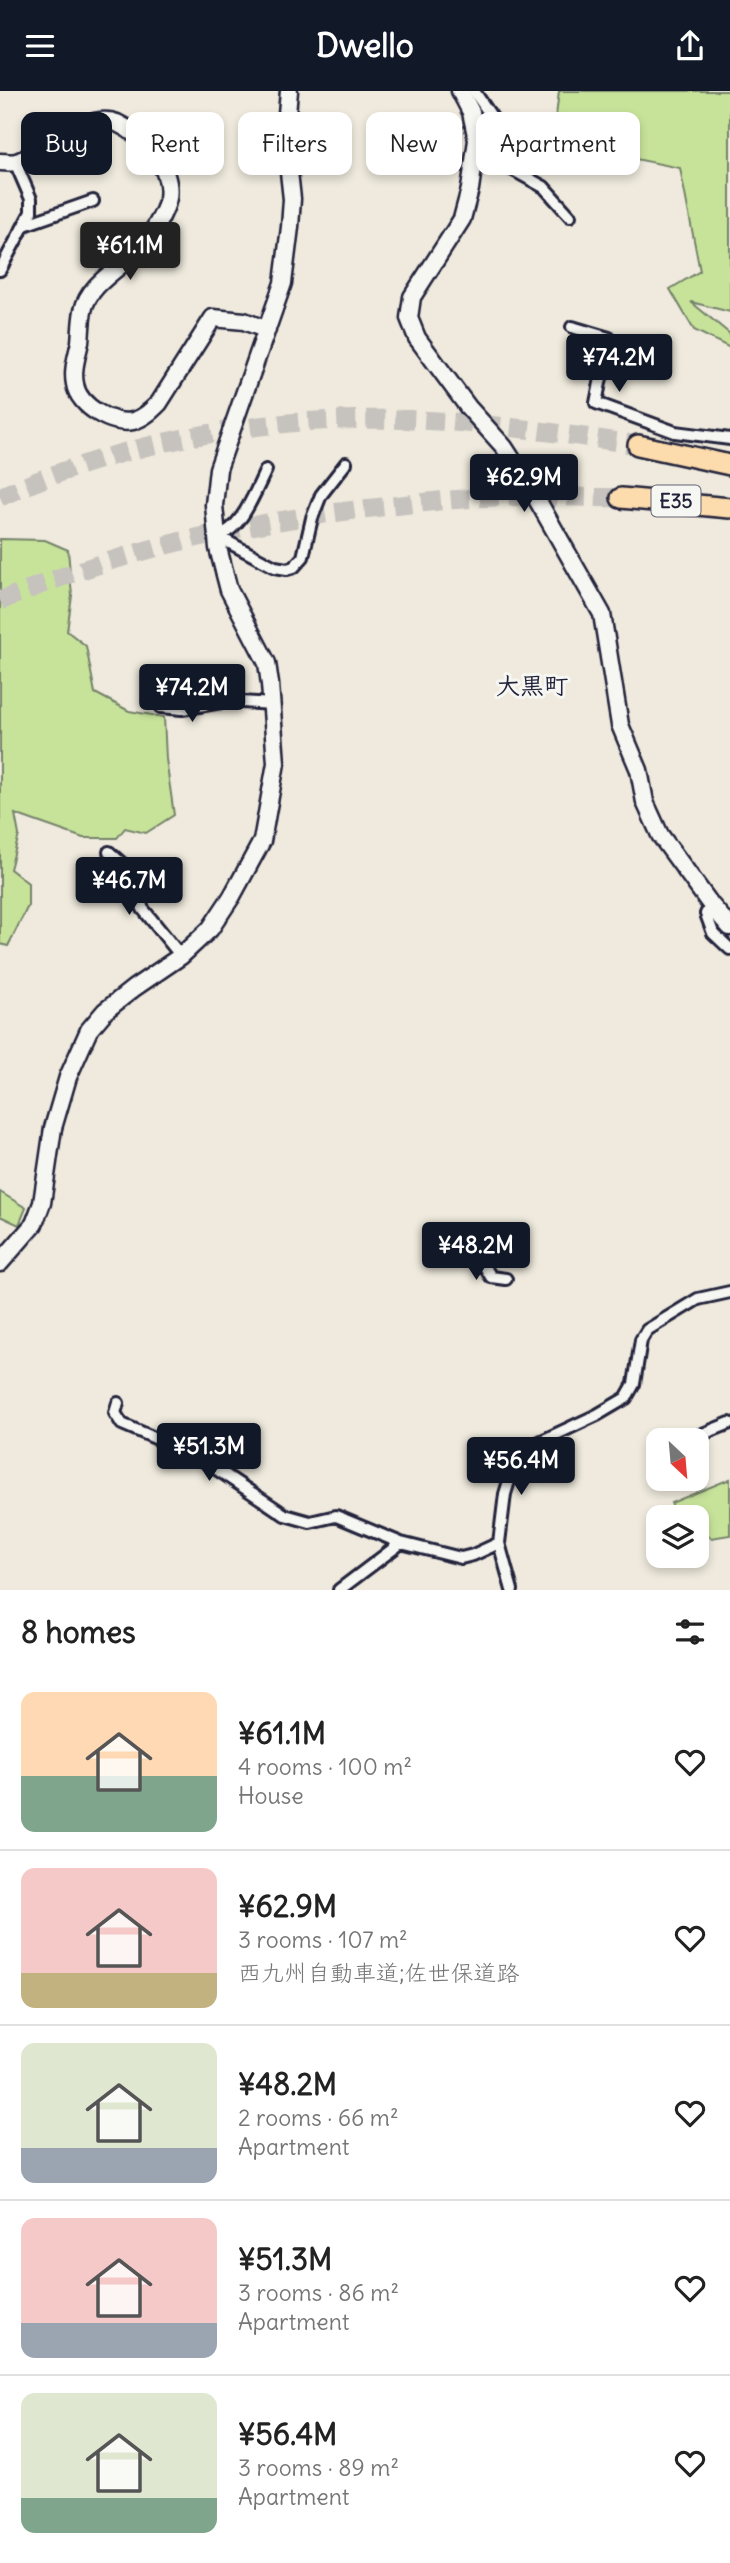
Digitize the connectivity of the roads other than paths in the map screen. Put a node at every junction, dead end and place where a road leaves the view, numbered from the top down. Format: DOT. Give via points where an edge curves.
graph roads {
  1 [pos="289,91"];
  2 [pos="460,91"];
  3 [pos="474,91"];
  4 [pos="488,112"];
  5 [pos="476,140"];
  6 [pos="476,150"];
  7 [pos="8,162"];
  8 [pos="525,175"];
  9 [pos="93,201"];
  10 [pos="570,216"];
  11 [pos="27,224"];
  12 [pos="0,270"];
  13 [pos="572,327"];
  14 [pos="267,330"];
  15 [pos="730,439"];
  16 [pos="638,445"];
  17 [pos="346,463"];
  18 [pos="730,465"];
  19 [pos="266,470"];
  20 [pos="621,498"];
  21 [pos="730,507"];
  22 [pos="217,536"];
  23 [pos="154,683"];
  24 [pos="272,703"];
  25 [pos="109,852"];
  26 [pos="711,905"];
  27 [pos="730,927"];
  28 [pos="730,949"];
  29 [pos="181,956"];
  30 [pos="482,1249"];
  31 [pos="0,1263"];
  32 [pos="506,1279"];
  33 [pos="730,1292"];
  34 [pos="118,1403"];
  35 [pos="730,1423"];
  36 [pos="709,1432"];
  37 [pos="401,1543"];
  38 [pos="499,1543"];
  39 [pos="339,1590"];
  40 [pos="512,1590"];
  1 -- 14 [label="street" via="285,136 292,199 290,227 283,283"];
  2 -- 5 [label="street" via="471,112"];
  3 -- 4 [label="street"];
  6 -- 26 [label="street" via="462,219 412,297 410,318 417,338 530,487 602,614 620,725 639,771 645,802 660,835"];
  7 -- 11 [label="street" via="31,199"];
  7 -- 14 [label="street" via="99,120 128,130 163,166 169,189 161,215 140,247 87,297 83,310 75,387 102,415 133,421 147,414 159,403 213,318 244,321"];
  8 -- 10 [label="street" via="544,187"];
  9 -- 11 [label="street"];
  11 -- 12 [label="street"];
  13 -- 15 [label="street" via="609,338 596,403 676,432"];
  14 -- 22 [label="street" via="218,468"];
  16 -- 18 [label="highway, E35"];
  17 -- 22 [label="street" via="321,495 303,557 294,567 275,567"];
  19 -- 22 [label="street" via="243,513 227,534"];
  20 -- 21 [label="highway, E35"];
  22 -- 24 [label="street" via="229,590 267,663"];
  23 -- 24 [label="street" via="161,707 182,709 227,701"];
  24 -- 29 [label="street" via="276,763 262,841 210,929"];
  25 -- 29 [label="street" via="127,868 143,909"];
  26 -- 27 [label="street"];
  26 -- 28 [label="street" via="706,914 713,933"];
  29 -- 31 [label="street" via="115,1003 89,1030 68,1077 53,1128 42,1203 29,1231"];
  30 -- 32 [label="street" via="491,1277"];
  33 -- 38 [label="street" via="698,1299 647,1330 634,1384 626,1398 531,1445 513,1468"];
  34 -- 37 [label="street" via="116,1413 122,1424 197,1456 285,1515 310,1522 336,1516"];
  35 -- 36 [label="street"];
  37 -- 38 [label="street" via="461,1558"];
  37 -- 39 [label="street"];
  38 -- 40 [label="street"];
}
